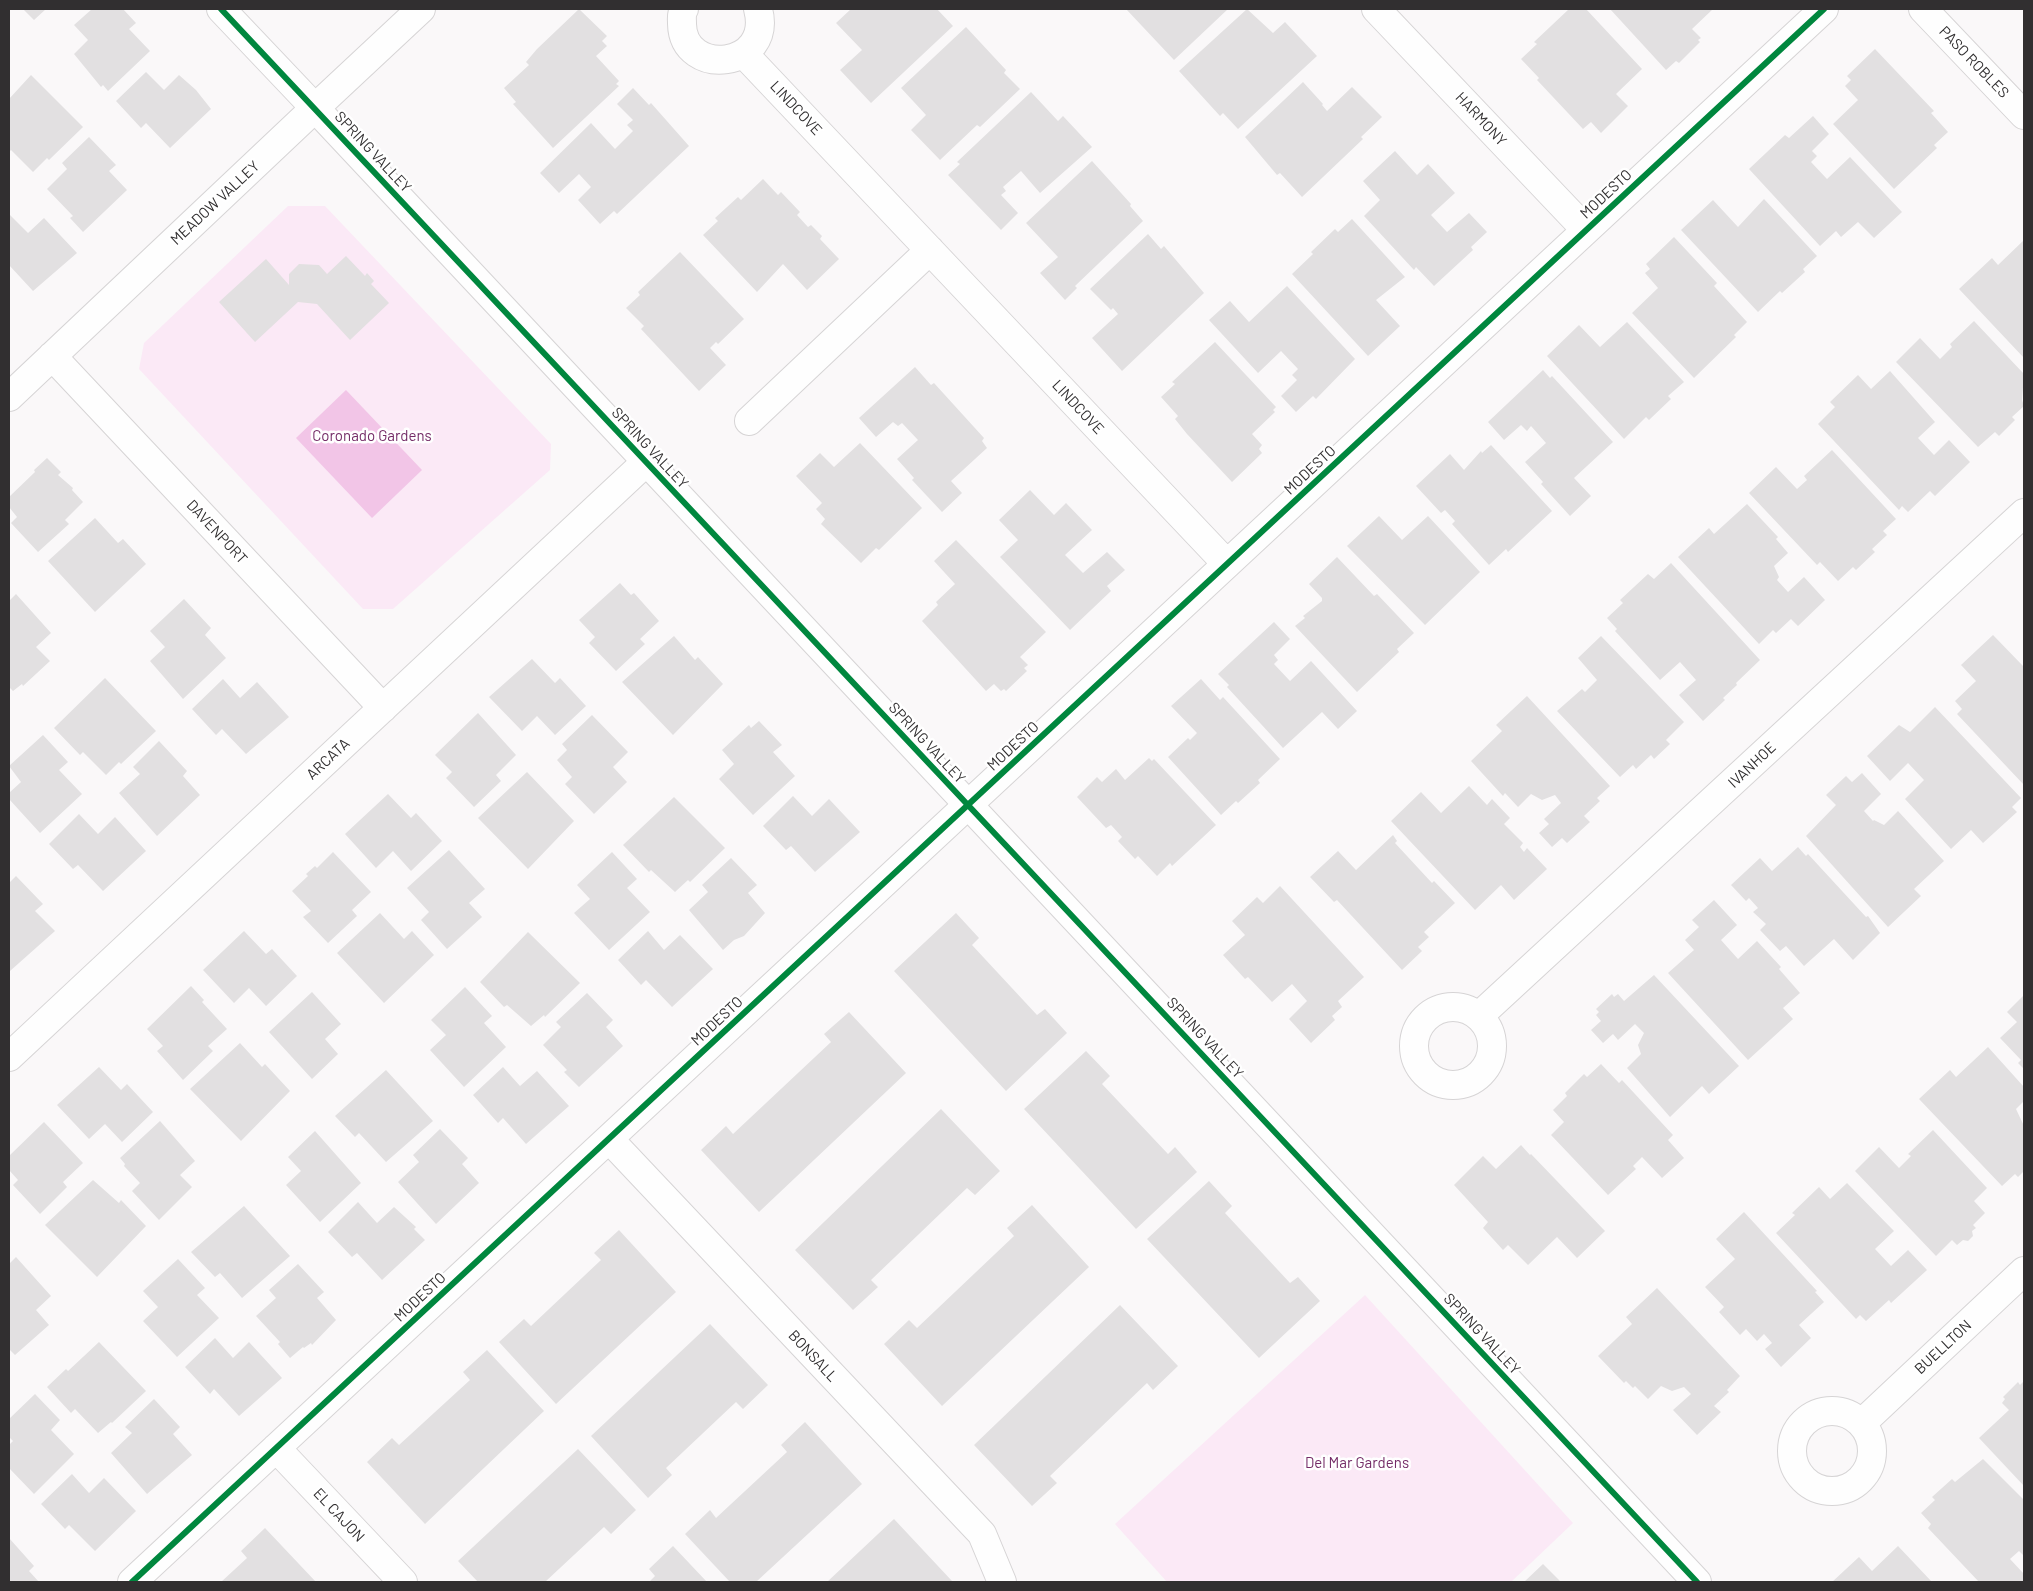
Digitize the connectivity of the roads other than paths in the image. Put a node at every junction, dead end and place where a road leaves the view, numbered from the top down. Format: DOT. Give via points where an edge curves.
graph roads {
  1 [pos="221,9"];
  2 [pos="421,9"];
  3 [pos="684,9"];
  4 [pos="758,9"];
  5 [pos="1376,9"];
  6 [pos="1824,9"];
  7 [pos="1923,9"];
  8 [pos="744,54"];
  9 [pos="315,108"];
  10 [pos="2024,115"];
  11 [pos="1586,230"];
  12 [pos="930,250"];
  13 [pos="52,356"];
  14 [pos="9,397"];
  15 [pos="749,421"];
  16 [pos="646,462"];
  17 [pos="2024,513"];
  18 [pos="1227,564"];
  19 [pos="383,708"];
  20 [pos="968,805"];
  21 [pos="1479,1016"];
  22 [pos="9,1057"];
  23 [pos="609,1139"];
  24 [pos="2024,1271"];
  25 [pos="1862,1423"];
  26 [pos="276,1448"];
  27 [pos="132,1582"];
  28 [pos="403,1582"];
  29 [pos="1002,1582"];
  30 [pos="1697,1582"];
  1 -- 9 [label="street, SPRING VALLEY"];
  2 -- 9 [label="street, MEADOW VALLEY"];
  3 -- 8 [label="street" via="682,32 691,48 708,59 726,61"];
  4 -- 8 [label="street" via="761,21 757,40"];
  5 -- 11 [label="street, HARMONY"];
  6 -- 11 [label="street, MODESTO"];
  7 -- 10 [label="street, PASO ROBLES"];
  8 -- 12 [label="street, LINDCOVE"];
  9 -- 13 [label="street, MEADOW VALLEY"];
  9 -- 16 [label="street, SPRING VALLEY"];
  11 -- 18 [label="street, MODESTO"];
  12 -- 15 [label="street"];
  12 -- 18 [label="street, LINDCOVE"];
  13 -- 14 [label="street, MEADOW VALLEY"];
  13 -- 19 [label="street, DAVENPORT"];
  16 -- 19 [label="street, ARCATA"];
  16 -- 20 [label="street, SPRING VALLEY"];
  17 -- 21 [label="street, IVANHOE"];
  18 -- 20 [label="street, MODESTO"];
  19 -- 22 [label="street, ARCATA"];
  20 -- 23 [label="street, MODESTO"];
  20 -- 30 [label="street, SPRING VALLEY"];
  23 -- 26 [label="street, MODESTO"];
  23 -- 29 [label="street, BONSALL" via="982,1534"];
  24 -- 25 [label="street, BUELLTON"];
  26 -- 27 [label="street, MODESTO"];
  26 -- 28 [label="street, EL CAJON"];
}
